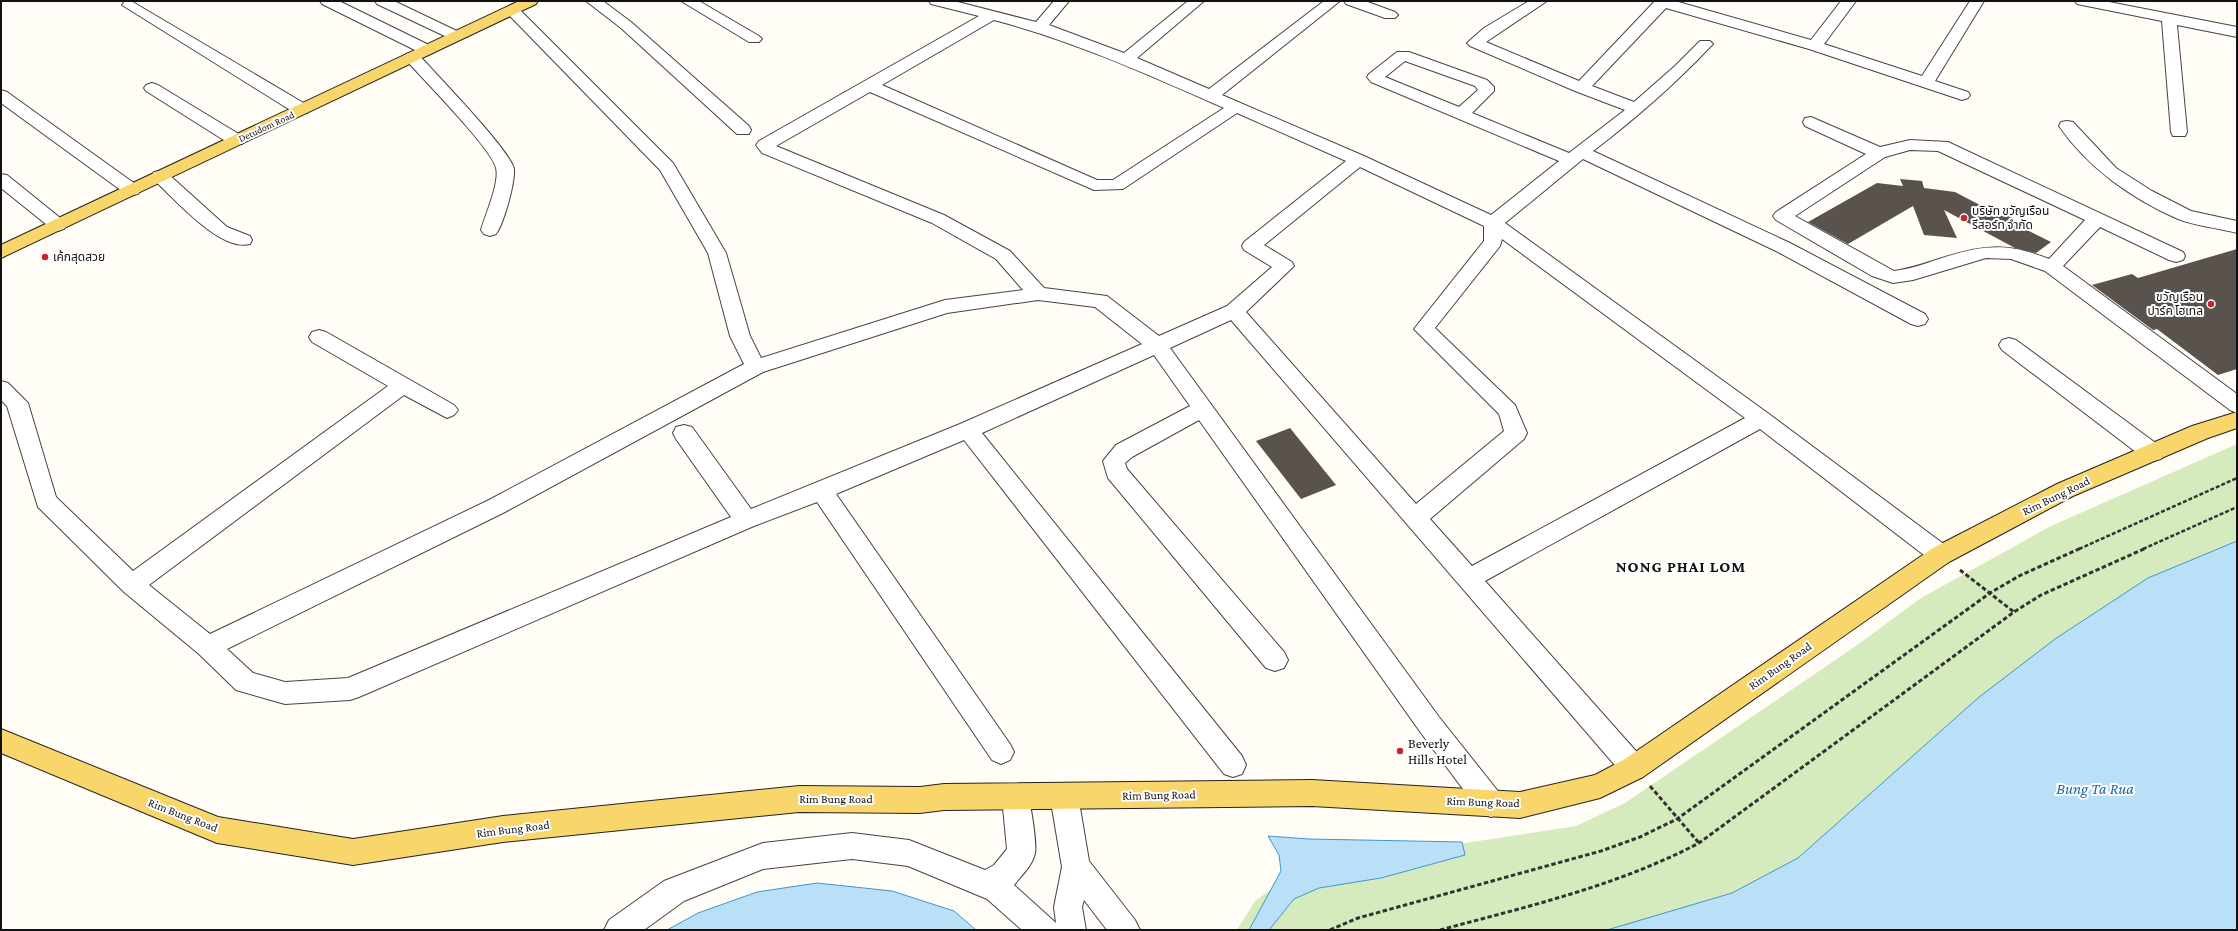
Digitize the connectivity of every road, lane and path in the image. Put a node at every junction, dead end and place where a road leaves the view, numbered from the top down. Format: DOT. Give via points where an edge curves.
graph roads {
  1 [pos="328,1"];
  2 [pos="382,1"];
  3 [pos="531,1"];
  4 [pos="593,1"];
  5 [pos="688,1"];
  6 [pos="1062,1"];
  7 [pos="1197,1"];
  8 [pos="1333,1"];
  9 [pos="1351,1"];
  10 [pos="1540,1"];
  11 [pos="1849,1"];
  12 [pos="1977,1"];
  13 [pos="2082,1"];
  14 [pos="942,2"];
  15 [pos="1663,2"];
  16 [pos="129,5"];
  17 [pos="2129,6"];
  18 [pos="512,10"];
  19 [pos="1390,15"];
  20 [pos="991,16"];
  21 [pos="2169,19"];
  22 [pos="1039,27"];
  23 [pos="2237,32"];
  24 [pos="456,36"];
  25 [pos="754,39"];
  26 [pos="1705,44"];
  27 [pos="1814,46"];
  28 [pos="419,54"];
  29 [pos="1126,59"];
  30 [pos="1926,82"];
  31 [pos="868,85"];
  32 [pos="152,88"];
  33 [pos="1581,88"];
  34 [pos="1,95"];
  35 [pos="1962,95"];
  36 [pos="1210,96"];
  37 [pos="1236,106"];
  38 [pos="1635,108"];
  39 [pos="301,109"];
  40 [pos="1461,114"];
  41 [pos="1811,122"];
  42 [pos="2068,126"];
  43 [pos="742,130"];
  44 [pos="2179,132"];
  45 [pos="236,140"];
  46 [pos="1879,153"];
  47 [pos="1576,156"];
  48 [pos="1358,160"];
  49 [pos="160,176"];
  50 [pos="1,179"];
  51 [pos="132,190"];
  52 [pos="1781,217"];
  53 [pos="2097,219"];
  54 [pos="1493,223"];
  55 [pos="58,224"];
  56 [pos="2237,227"];
  57 [pos="490,230"];
  58 [pos="1756,234"];
  59 [pos="243,240"];
  60 [pos="1,252"];
  61 [pos="2176,256"];
  62 [pos="2052,266"];
  63 [pos="1038,294"];
  64 [pos="1234,311"];
  65 [pos="1918,319"];
  66 [pos="319,337"];
  67 [pos="1156,345"];
  68 [pos="2009,345"];
  69 [pos="756,367"];
  70 [pos="403,385"];
  71 [pos="1,388"];
  72 [pos="2237,405"];
  73 [pos="1202,409"];
  74 [pos="447,410"];
  75 [pos="1761,419"];
  76 [pos="2237,420"];
  77 [pos="968,430"];
  78 [pos="684,433"];
  79 [pos="2153,452"];
  80 [pos="2237,478"];
  81 [pos="822,491"];
  82 [pos="2237,507"];
  83 [pos="1416,517"];
  84 [pos="746,520"];
  85 [pos="1941,555"];
  86 [pos="1469,579"];
  87 [pos="132,585"];
  88 [pos="1990,593"];
  89 [pos="2014,612"];
  90 [pos="208,647"];
  91 [pos="1275,660"];
  92 [pos="1,741"];
  93 [pos="1001,752"];
  94 [pos="1233,765"];
  95 [pos="1634,768"];
  96 [pos="1064,796"];
  97 [pos="1016,797"];
  98 [pos="1491,804"];
  99 [pos="1677,819"];
  100 [pos="1699,843"];
  101 [pos="1076,867"];
  102 [pos="987,884"];
  103 [pos="618,930"];
  104 [pos="1044,930"];
  105 [pos="1071,930"];
  106 [pos="1125,930"];
  107 [pos="1330,930"];
  108 [pos="1440,930"];
  1 -- 28 [label="street"];
  2 -- 24 [label="street"];
  3 -- 18 [label="main road, Detudom Road"];
  4 -- 43 [label="street" via="626,25"];
  5 -- 25 [label="street"];
  6 -- 22 [label="street"];
  7 -- 29 [label="street"];
  8 -- 36 [label="street"];
  9 -- 19 [label="street"];
  10 -- 33 [label="street" via="1489,31 1475,43"];
  11 -- 27 [label="street"];
  12 -- 30 [label="street"];
  13 -- 17 [label="street"];
  14 -- 20 [label="street"];
  15 -- 27 [label="street"];
  15 -- 33 [label="street"];
  16 -- 39 [label="street"];
  17 -- 21 [label="street"];
  18 -- 24 [label="main road, Detudom Road"];
  18 -- 69 [label="street" via="667,167 717,253 740,336"];
  20 -- 22 [label="street"];
  20 -- 31 [label="street"];
  21 -- 23 [label="street"];
  21 -- 44 [label="street"];
  22 -- 29 [label="street"];
  24 -- 28 [label="main road, Detudom Road"];
  26 -- 38 [label="street" via="1689,62"];
  27 -- 30 [label="street"];
  28 -- 39 [label="main road, Detudom Road"];
  28 -- 57 [label="street" via="506,168"];
  29 -- 36 [label="street"];
  30 -- 35 [label="street"];
  31 -- 37 [label="street" via="1094,185 1117,185"];
  31 -- 63 [label="street" via="765,145 938,219 1003,255"];
  32 -- 45 [label="street"];
  33 -- 38 [label="street"];
  34 -- 51 [label="street"];
  36 -- 37 [label="street"];
  37 -- 48 [label="street"];
  38 -- 47 [label="street"];
  39 -- 45 [label="main road, Detudom Road"];
  40 -- 40 [label="street" via="1378,80 1375,77 1399,57 1409,55 1486,87 1486,91"];
  40 -- 47 [label="street"];
  41 -- 46 [label="street"];
  42 -- 56 [label="street" via="2110,172 2146,195 2185,215"];
  45 -- 49 [label="main road, Detudom Road"];
  46 -- 52 [label="street"];
  46 -- 53 [label="street" via="1900,145 1916,143 1942,146"];
  47 -- 54 [label="street"];
  47 -- 58 [label="street"];
  48 -- 54 [label="street"];
  48 -- 64 [label="street" via="1251,246 1285,266"];
  49 -- 51 [label="main road, Detudom Road"];
  49 -- 59 [label="street" via="221,231"];
  50 -- 55 [label="street"];
  51 -- 55 [label="main road, Detudom Road"];
  52 -- 58 [label="street"];
  52 -- 62 [label="street" via="1878,272 1893,277 1906,276 1987,252 2010,253"];
  53 -- 61 [label="street"];
  53 -- 62 [label="street"];
  54 -- 75 [label="street"];
  54 -- 83 [label="street" via="1493,242 1424,329 1508,410 1516,433"];
  55 -- 60 [label="main road, Detudom Road"];
  58 -- 65 [label="street"];
  62 -- 72 [label="street"];
  63 -- 67 [label="street" via="1100,301"];
  63 -- 69 [label="street" via="945,307"];
  64 -- 67 [label="street"];
  64 -- 83 [label="street"];
  66 -- 70 [label="street"];
  67 -- 73 [label="street"];
  67 -- 77 [label="street"];
  68 -- 79 [label="street"];
  69 -- 90 [label="street" via="497,506"];
  70 -- 74 [label="street"];
  70 -- 87 [label="street"];
  71 -- 87 [label="street" via="17,403 46,501"];
  73 -- 91 [label="street" via="1124,451 1114,461 1116,472"];
  73 -- 98 [label="street" via="1430,725"];
  75 -- 85 [label="street"];
  75 -- 86 [label="street"];
  76 -- 79 [label="main road, Rim Bung Road"];
  77 -- 81 [label="street"];
  77 -- 94 [label="street"];
  78 -- 84 [label="street"];
  79 -- 85 [label="main road, Rim Bung Road" via="2065,490"];
  80 -- 88 [label="path" via="2019,576"];
  81 -- 84 [label="street"];
  81 -- 93 [label="street"];
  82 -- 89 [label="path" via="2041,595"];
  83 -- 86 [label="street"];
  84 -- 90 [label="street" via="350,689 285,693 245,682"];
  85 -- 88 [label="path"];
  85 -- 95 [label="main road, Rim Bung Road"];
  86 -- 95 [label="street"];
  87 -- 90 [label="street"];
  88 -- 89 [label="path"];
  88 -- 99 [label="path"];
  89 -- 100 [label="path"];
  92 -- 97 [label="main road, Rim Bung Road" via="217,830 353,852 504,829 799,799 920,800"];
  95 -- 98 [label="main road, Rim Bung Road" via="1600,786 1520,805"];
  95 -- 99 [label="path"];
  96 -- 97 [label="main road, Rim Bung Road"];
  96 -- 98 [label="main road, Rim Bung Road" via="1312,793"];
  96 -- 101 [label="street"];
  97 -- 102 [label="street" via="1021,853 1004,875"];
  99 -- 100 [label="path"];
  99 -- 107 [label="path" via="1640,837 1601,851 1358,918"];
  100 -- 108 [label="path" via="1674,858 1612,882"];
  101 -- 105 [label="street" via="1068,907"];
  101 -- 106 [label="street"];
  102 -- 103 [label="street" via="909,853 859,846 763,856 674,891"];
  102 -- 104 [label="street" via="997,889"];
}
